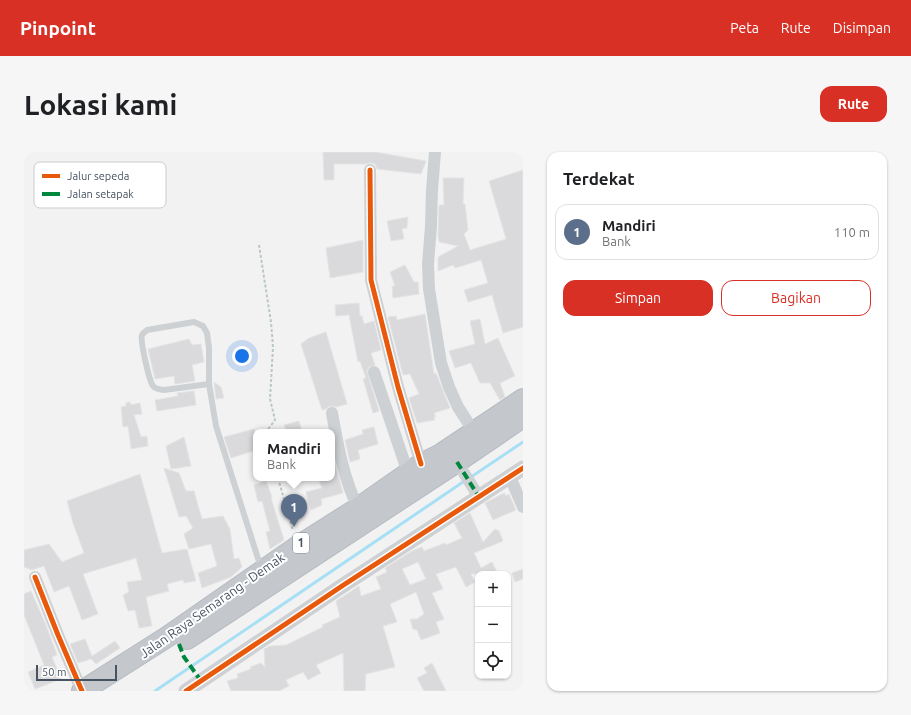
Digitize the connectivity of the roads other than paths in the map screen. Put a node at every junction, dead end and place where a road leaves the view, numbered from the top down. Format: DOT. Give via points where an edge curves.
graph roads {
  1 [pos="435,152"];
  2 [pos="370,170"];
  3 [pos="374,372"];
  4 [pos="209,384"];
  5 [pos="523,399"];
  6 [pos="332,413"];
  7 [pos="523,417"];
  8 [pos="474,432"];
  9 [pos="459,465"];
  10 [pos="415,468"];
  11 [pos="523,468"];
  12 [pos="510,477"];
  13 [pos="478,495"];
  14 [pos="523,507"];
  15 [pos="358,508"];
  16 [pos="262,571"];
  17 [pos="35,577"];
  18 [pos="82,691"];
  19 [pos="103,691"];
  20 [pos="186,691"];
  1 -- 8 [label="street" via="428,264 430,295 441,363 458,406"];
  2 -- 10 [label="street" via="371,280"];
  3 -- 10 [label="street"];
  4 -- 4 [label="lane" via="209,348 204,326 194,322 147,330 142,335 150,381 154,387 164,390"];
  4 -- 16 [label="lane" via="216,426"];
  5 -- 8 [label="highway, Jalan Raya Semarang - Demak / 1"];
  6 -- 15 [label="street" via="342,464"];
  7 -- 9 [label="highway, Jalan Raya Semarang - Demak / 1"];
  8 -- 10 [label="highway, Jalan Raya Semarang - Demak / 1"];
  9 -- 13 [label="street"];
  9 -- 19 [label="highway, Jalan Raya Semarang - Demak / 1"];
  10 -- 15 [label="highway, Jalan Raya Semarang - Demak / 1"];
  11 -- 12 [label="street"];
  12 -- 13 [label="street"];
  12 -- 14 [label="street"];
  13 -- 20 [label="street"];
  15 -- 16 [label="highway, Jalan Raya Semarang - Demak / 1"];
  16 -- 18 [label="highway, Jalan Raya Semarang - Demak / 1" via="167,637"];
  17 -- 18 [label="street"];
}
